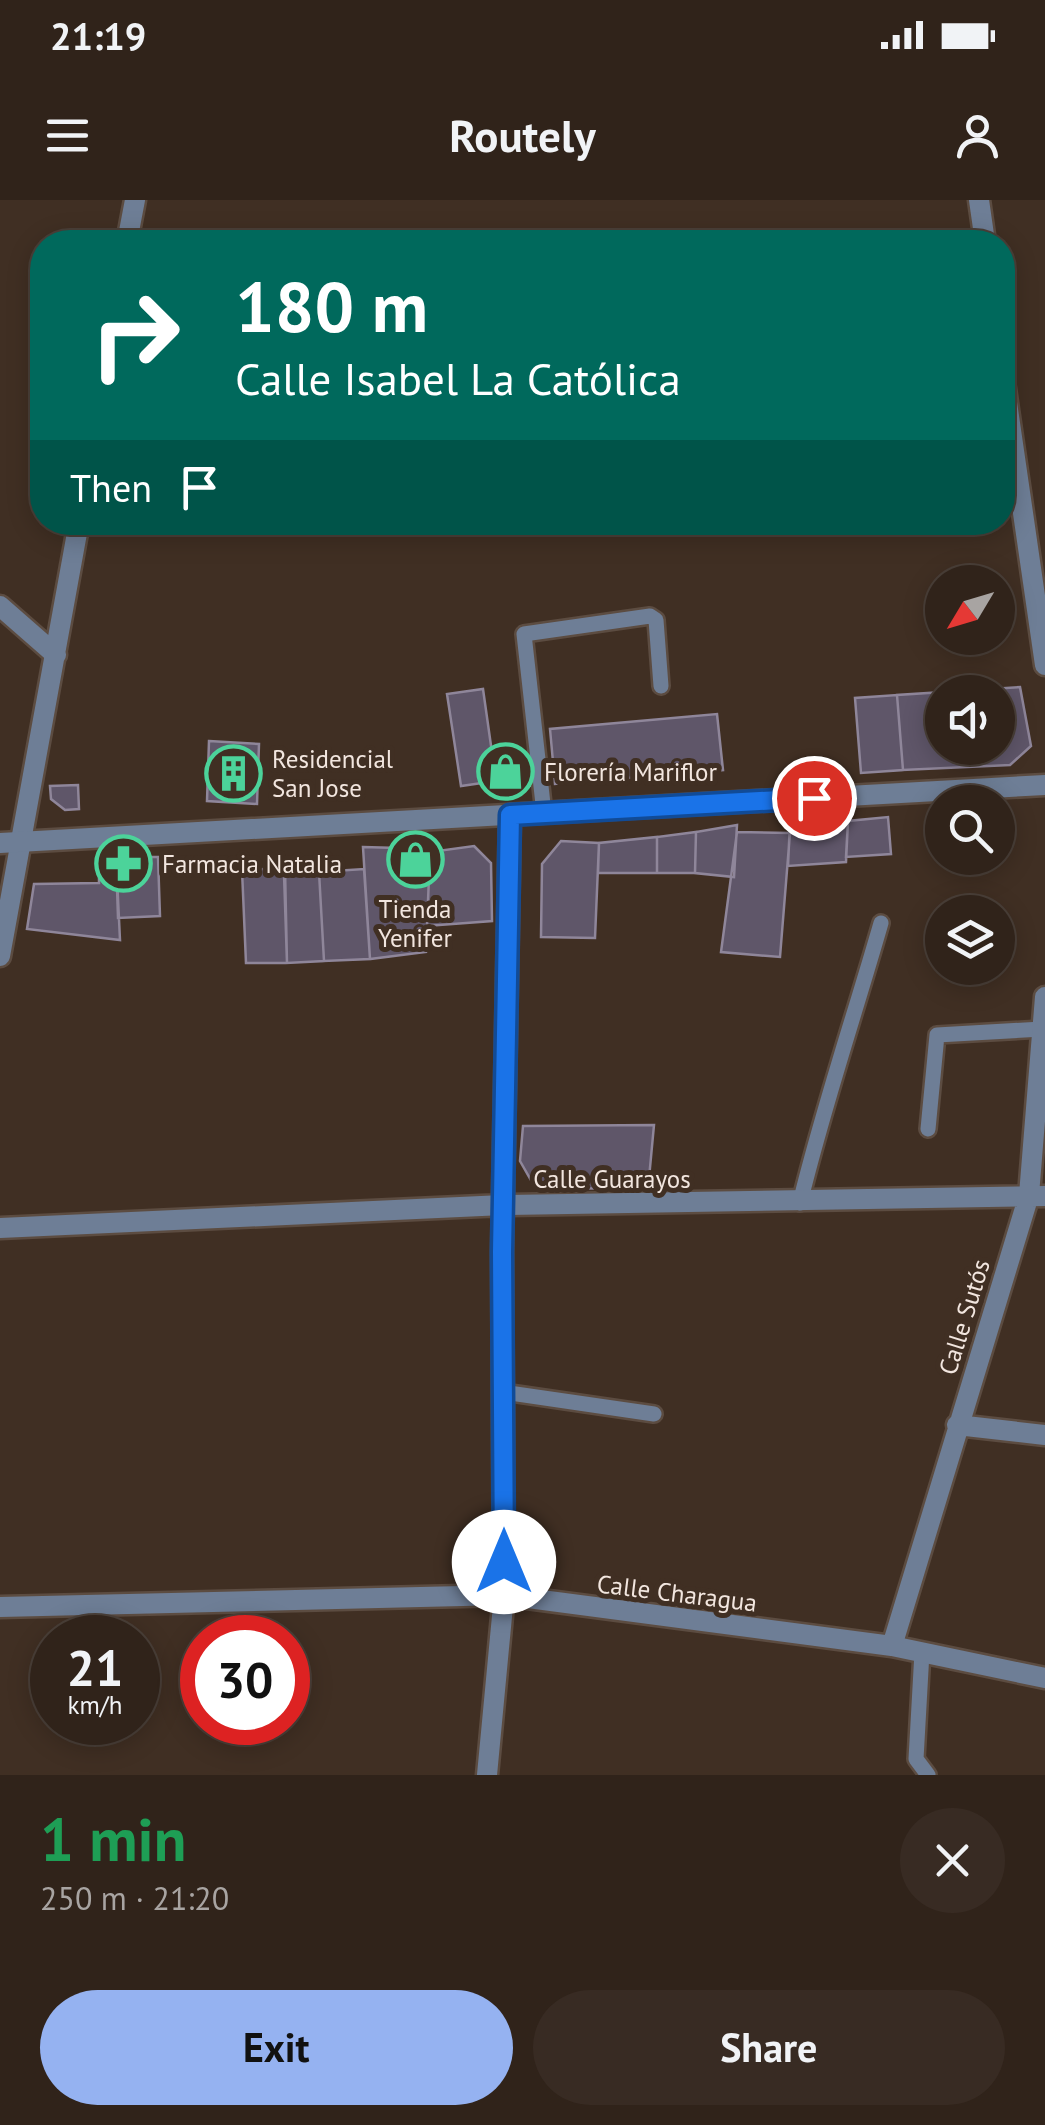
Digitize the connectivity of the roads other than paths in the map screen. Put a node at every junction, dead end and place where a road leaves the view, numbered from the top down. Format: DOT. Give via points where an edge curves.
graph roads {
  1 [pos="135,200"];
  2 [pos="978,200"];
  3 [pos="130,230"];
  4 [pos="983,230"];
  5 [pos="1015,458"];
  6 [pos="77,535"];
  7 [pos="0,606"];
  8 [pos="56,656"];
  9 [pos="1045,666"];
  10 [pos="661,686"];
  11 [pos="1045,785"];
  12 [pos="544,814"];
  13 [pos="510,815"];
  14 [pos="24,842"];
  15 [pos="0,843"];
  16 [pos="881,922"];
  17 [pos="0,956"];
  18 [pos="1045,997"];
  19 [pos="1042,1028"];
  20 [pos="928,1129"];
  21 [pos="1037,1196"];
  22 [pos="800,1203"];
  23 [pos="502,1205"];
  24 [pos="0,1228"];
  25 [pos="503,1392"];
  26 [pos="654,1414"];
  27 [pos="957,1426"];
  28 [pos="1045,1435"];
  29 [pos="504,1595"];
  30 [pos="0,1607"];
  31 [pos="892,1646"];
  32 [pos="922,1652"];
  33 [pos="1045,1678"];
  34 [pos="487,1775"];
  35 [pos="928,1775"];
  1 -- 3 [label="street"];
  2 -- 4 [label="street"];
  5 -- 9 [label="street"];
  6 -- 8 [label="street"];
  7 -- 8 [label="street"];
  8 -- 14 [label="street"];
  10 -- 12 [label="lane" via="656,620 650,616 524,634"];
  11 -- 12 [label="street"];
  12 -- 13 [label="street"];
  13 -- 14 [label="street"];
  13 -- 23 [label="street"];
  14 -- 15 [label="street"];
  14 -- 17 [label="street"];
  16 -- 22 [label="lane" via="842,1060 827,1090"];
  18 -- 19 [label="street, Calle Sutós"];
  19 -- 20 [label="lane" via="937,1035"];
  19 -- 21 [label="street, Calle Sutós"];
  21 -- 22 [label="street, Calle Guarayos"];
  21 -- 27 [label="street, Calle Sutós"];
  22 -- 23 [label="street, Calle Guarayos"];
  23 -- 24 [label="street, Calle Guarayos"];
  23 -- 25 [label="street"];
  25 -- 26 [label="lane"];
  25 -- 29 [label="street"];
  27 -- 28 [label="street"];
  27 -- 31 [label="street, Calle Sutós"];
  29 -- 30 [label="street, Calle Charagua"];
  29 -- 31 [label="street, Calle Charagua"];
  29 -- 34 [label="street"];
  31 -- 32 [label="street, Calle Charagua"];
  32 -- 33 [label="street, Calle Charagua"];
  32 -- 35 [label="lane" via="916,1759"];
}
